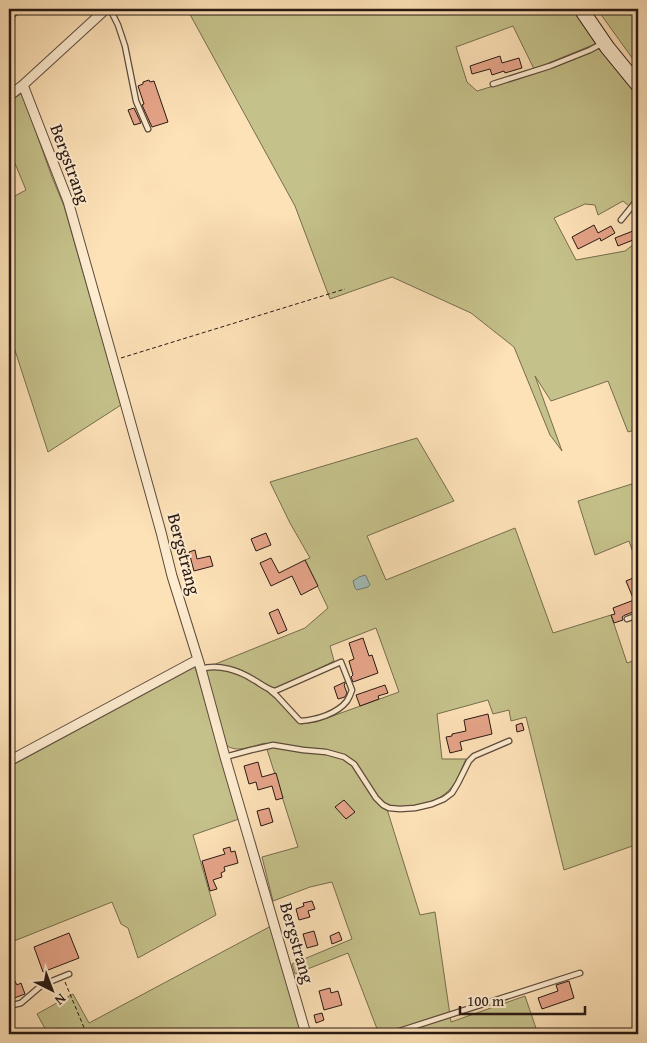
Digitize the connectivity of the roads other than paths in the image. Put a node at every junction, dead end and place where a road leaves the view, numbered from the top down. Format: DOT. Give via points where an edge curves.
graph roads {
  1 [pos="106,9"];
  2 [pos="110,9"];
  3 [pos="581,9"];
  4 [pos="604,42"];
  5 [pos="492,84"];
  6 [pos="638,85"];
  7 [pos="23,86"];
  8 [pos="9,96"];
  9 [pos="148,129"];
  10 [pos="638,199"];
  11 [pos="621,220"];
  12 [pos="638,615"];
  13 [pos="627,619"];
  14 [pos="199,664"];
  15 [pos="270,690"];
  16 [pos="509,741"];
  17 [pos="225,757"];
  18 [pos="9,761"];
  19 [pos="69,974"];
  20 [pos="580,974"];
  21 [pos="9,1006"];
  22 [pos="306,1034"];
  23 [pos="390,1034"];
  1 -- 7 [label="street"];
  2 -- 9 [label="lane" via="126,46 136,101"];
  3 -- 4 [label="main road"];
  4 -- 5 [label="lane" via="558,63"];
  4 -- 6 [label="main road"];
  7 -- 8 [label="street"];
  7 -- 14 [label="street, Bergstrang" via="68,201"];
  10 -- 11 [label="lane"];
  12 -- 13 [label="lane"];
  14 -- 15 [label="lane" via="234,671"];
  14 -- 17 [label="street, Bergstrang"];
  14 -- 18 [label="street"];
  15 -- 15 [label="lane" via="276,691 341,662 352,690 340,708 315,719 300,721"];
  16 -- 17 [label="lane" via="474,756 452,793 444,799 400,810 383,805 354,764 344,757 273,745"];
  17 -- 22 [label="street, Bergstrang"];
  19 -- 21 [label="lane" via="42,985 21,1003"];
  20 -- 23 [label="lane"];
}
